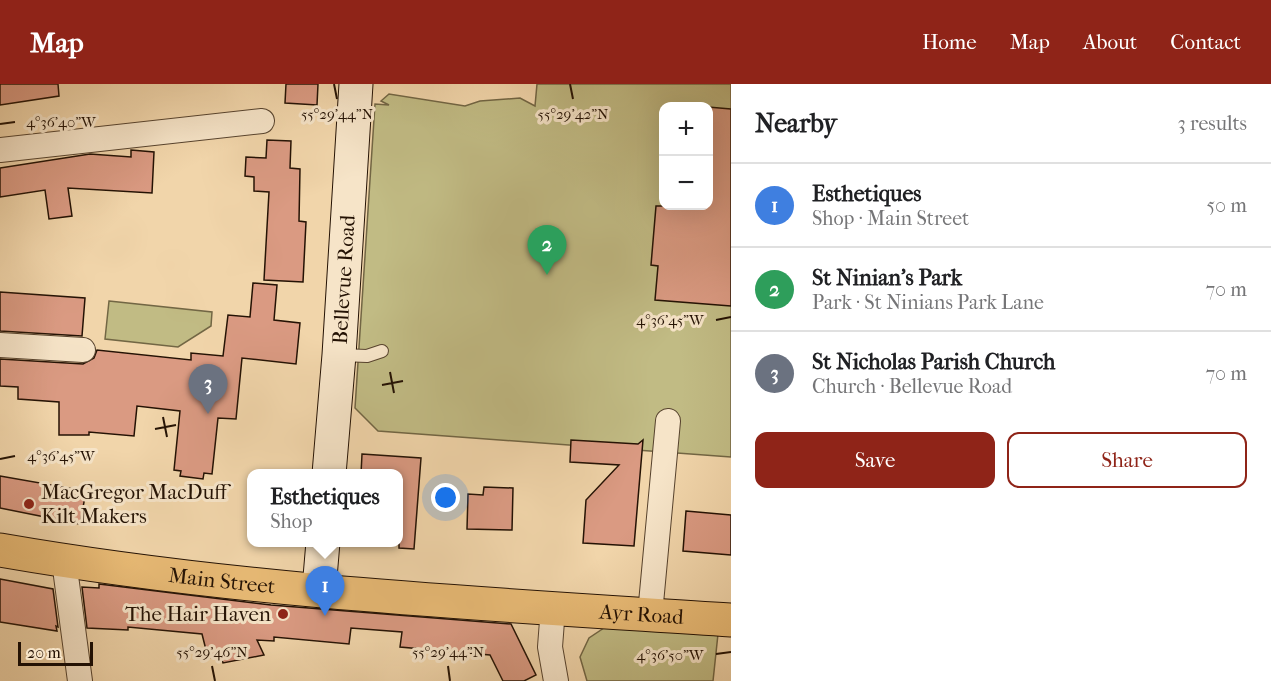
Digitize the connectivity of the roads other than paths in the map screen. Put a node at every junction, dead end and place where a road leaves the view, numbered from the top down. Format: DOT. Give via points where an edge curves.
graph roads {
  1 [pos="356,84"];
  2 [pos="262,121"];
  3 [pos="0,150"];
  4 [pos="0,345"];
  5 [pos="83,350"];
  6 [pos="382,351"];
  7 [pos="339,355"];
  8 [pos="668,421"];
  9 [pos="329,469"];
  10 [pos="323,547"];
  11 [pos="0,550"];
  12 [pos="64,561"];
  13 [pos="319,589"];
  14 [pos="553,608"];
  15 [pos="650,614"];
  16 [pos="731,620"];
  17 [pos="80,681"];
  18 [pos="556,681"];
  1 -- 7 [label="street, Bellevue Road"];
  2 -- 3 [label="street"];
  4 -- 5 [label="street"];
  6 -- 7 [label="lane" via="367,356"];
  7 -- 9 [label="street, Bellevue Road"];
  8 -- 15 [label="street"];
  10 -- 13 [label="street"];
  11 -- 12 [label="main road, Main Street"];
  12 -- 13 [label="main road, Main Street"];
  12 -- 17 [label="street"];
  13 -- 14 [label="main road, Main Street"];
  14 -- 15 [label="main road, Ayr Road"];
  14 -- 18 [label="street" via="550,648"];
  15 -- 16 [label="main road, Ayr Road"];
}
